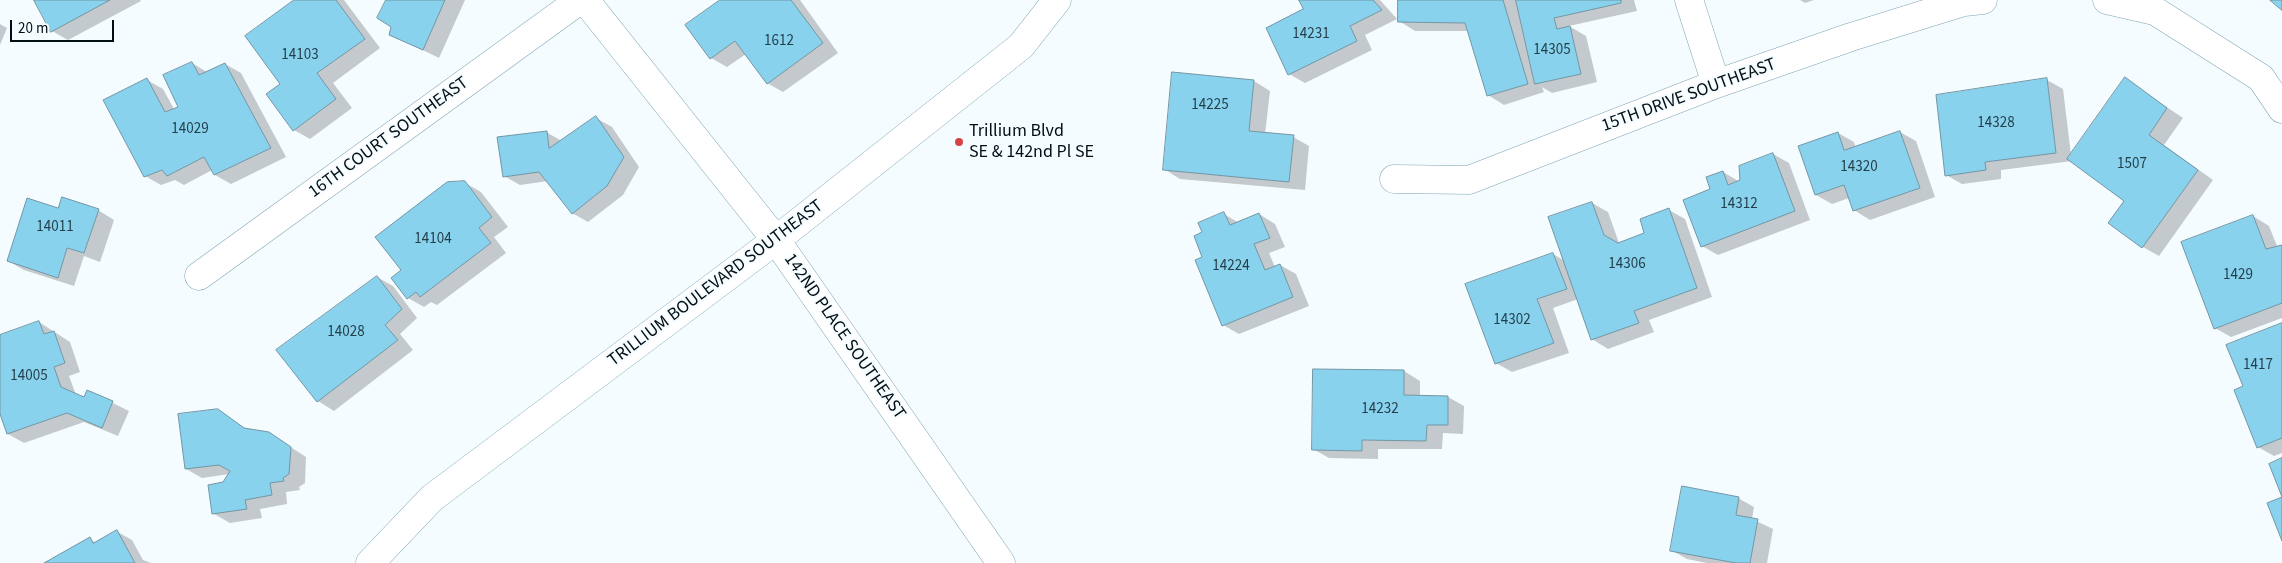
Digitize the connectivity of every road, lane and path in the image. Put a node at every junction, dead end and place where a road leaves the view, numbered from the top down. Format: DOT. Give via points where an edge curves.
graph roads {
  1 [pos="580,0"];
  2 [pos="585,0"];
  3 [pos="1057,0"];
  4 [pos="1689,0"];
  5 [pos="1983,0"];
  6 [pos="2107,0"];
  7 [pos="1716,84"];
  8 [pos="2282,109"];
  9 [pos="1394,179"];
  10 [pos="776,240"];
  11 [pos="199,276"];
  12 [pos="370,563"];
  13 [pos="1001,563"];
  1 -- 11 [label="street, 16TH COURT SOUTHEAST"];
  2 -- 10 [label="street, 142ND PLACE SOUTHEAST"];
  3 -- 10 [label="street, TRILLIUM BOULEVARD SOUTHEAST" via="1021,46"];
  4 -- 7 [label="street"];
  5 -- 7 [label="street, 15TH DRIVE SOUTHEAST" via="1964,2 1851,37"];
  6 -- 8 [label="street" via="2156,11 2261,78"];
  7 -- 9 [label="street, 15TH DRIVE SOUTHEAST" via="1469,180"];
  10 -- 12 [label="street, TRILLIUM BOULEVARD SOUTHEAST" via="432,498"];
  10 -- 13 [label="street, 142ND PLACE SOUTHEAST"];
}
